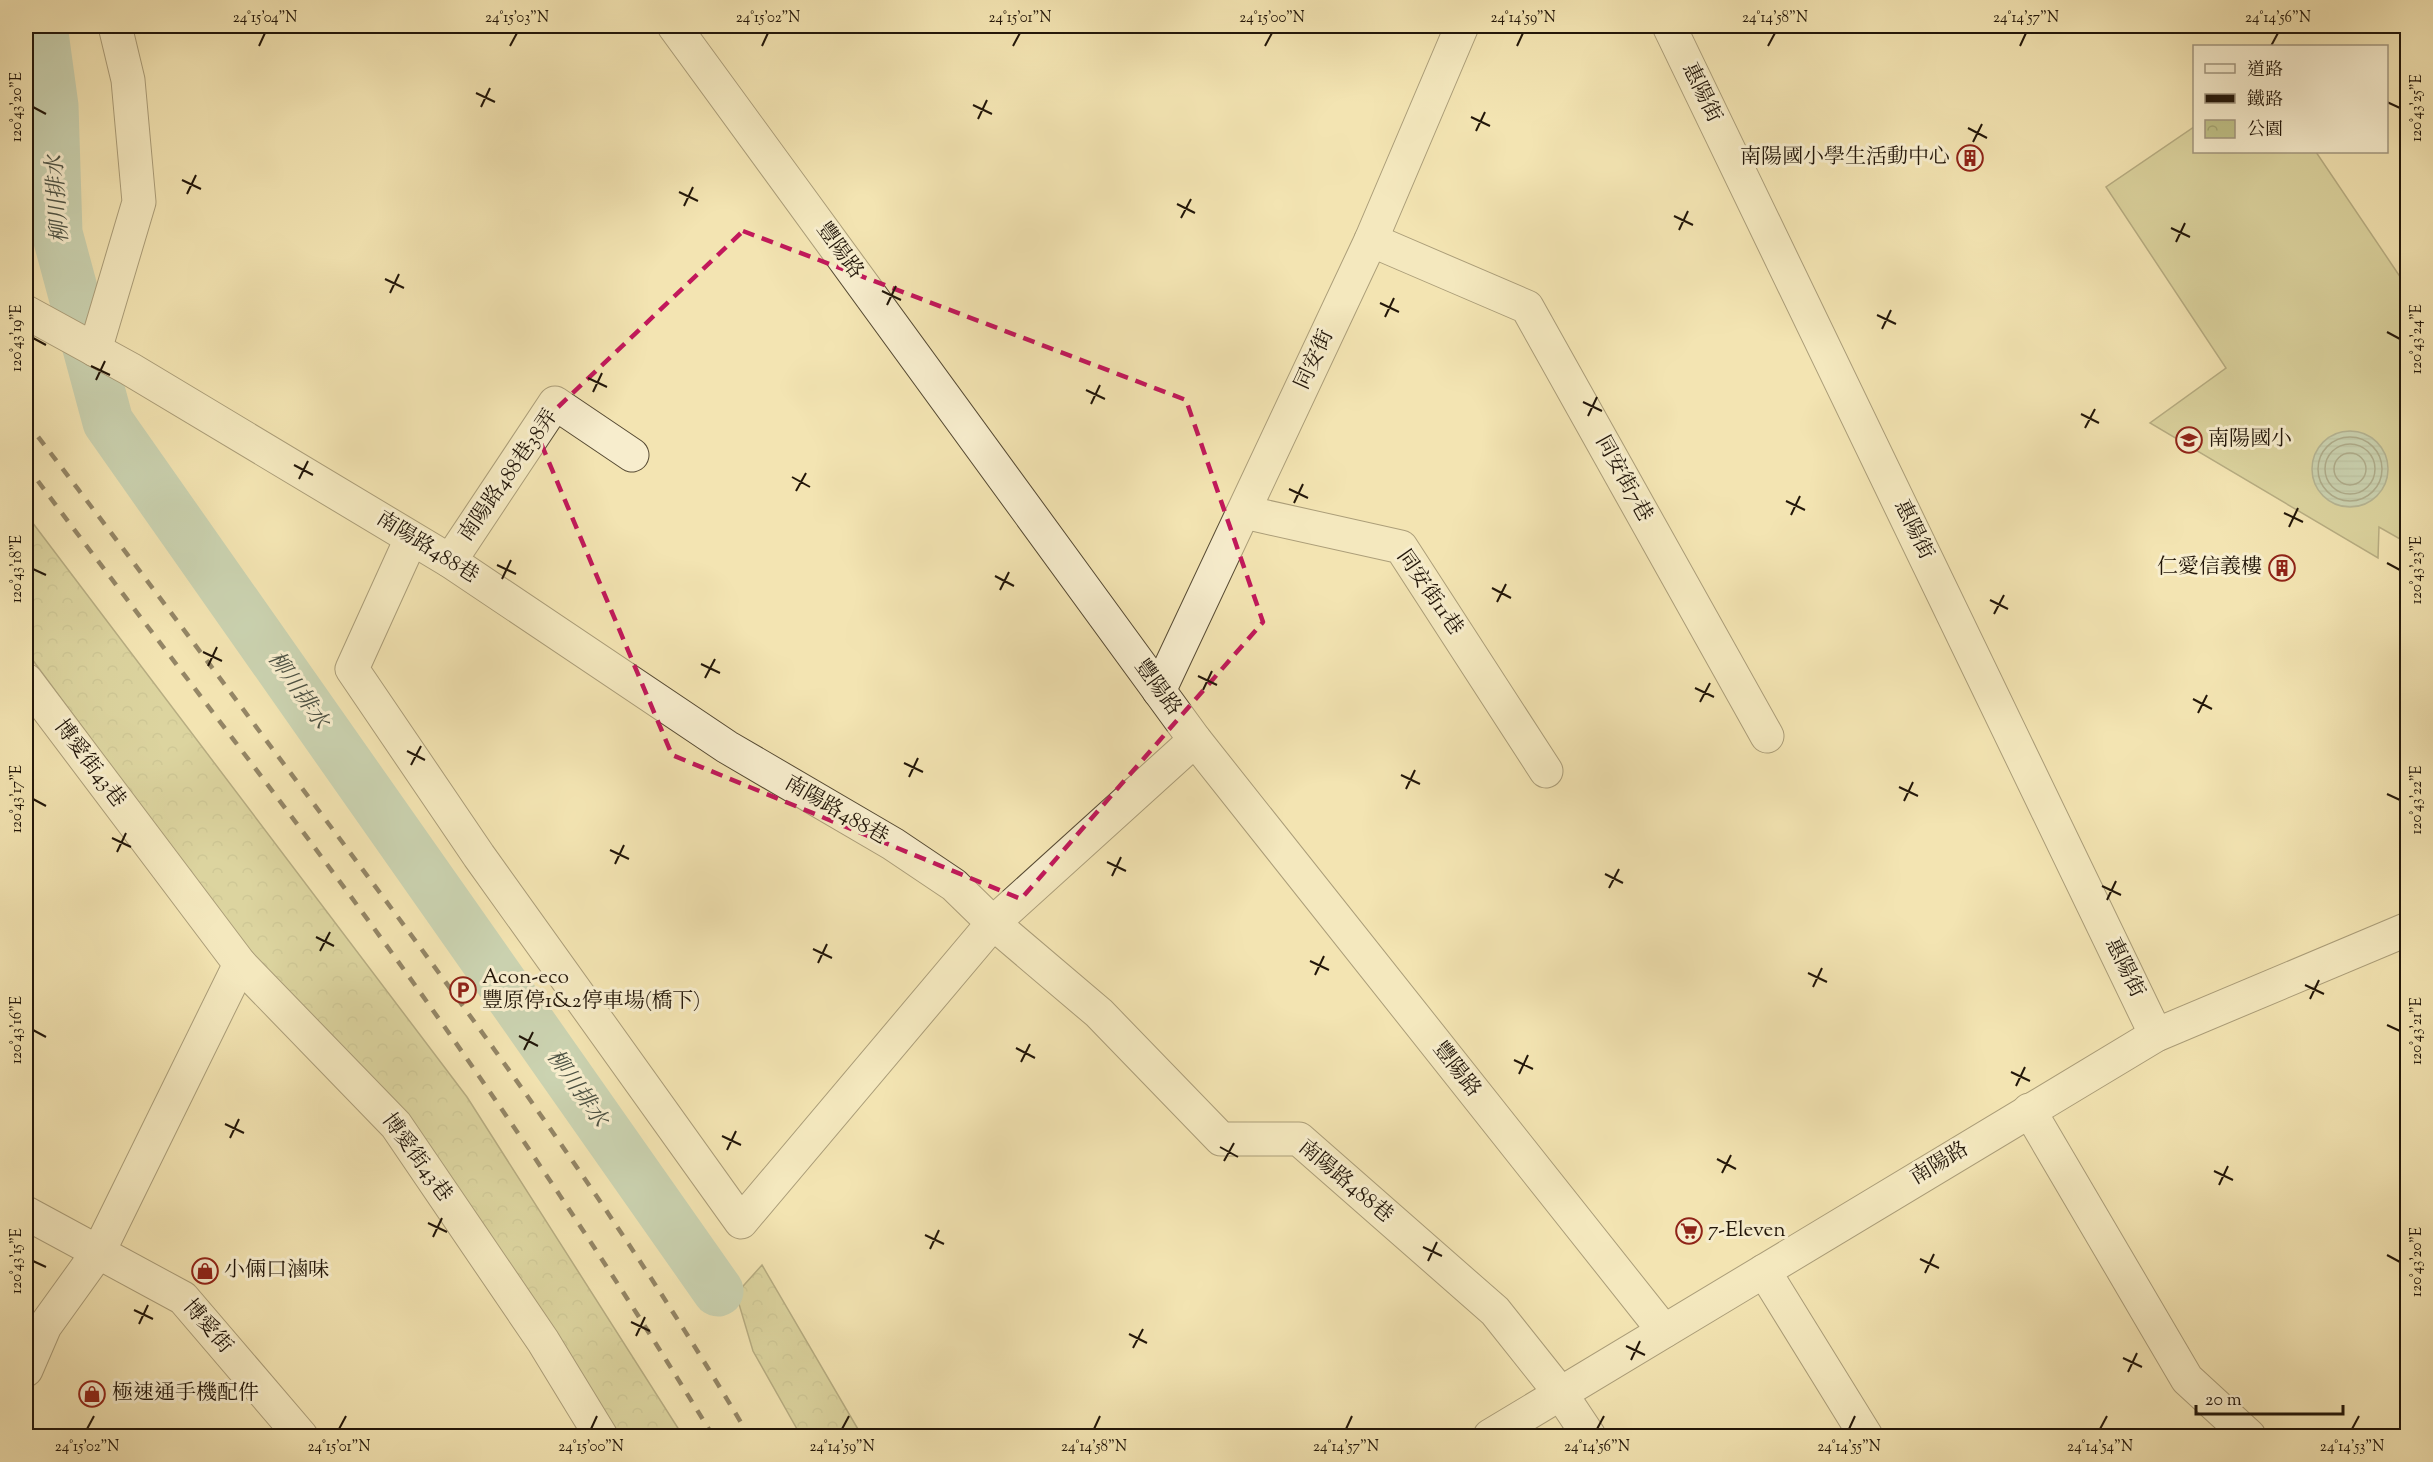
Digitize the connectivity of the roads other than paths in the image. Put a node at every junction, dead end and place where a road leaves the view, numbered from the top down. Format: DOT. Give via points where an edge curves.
graph roads {
  1 [pos="115,26"];
  2 [pos="674,26"];
  3 [pos="1462,26"];
  4 [pos="1669,26"];
  5 [pos="1371,240"];
  6 [pos="26,312"];
  7 [pos="95,350"];
  8 [pos="632,454"];
  9 [pos="1244,512"];
  10 [pos="411,538"];
  11 [pos="450,561"];
  12 [pos="26,680"];
  13 [pos="1159,691"];
  14 [pos="1767,736"];
  15 [pos="1195,740"];
  16 [pos="1546,771"];
  17 [pos="993,923"];
  18 [pos="2408,929"];
  19 [pos="240,964"];
  20 [pos="2156,1035"];
  21 [pos="2029,1110"];
  22 [pos="26,1213"];
  23 [pos="99,1251"];
  24 [pos="1764,1271"];
  25 [pos="1664,1331"];
  26 [pos="26,1370"];
  27 [pos="1561,1394"];
  28 [pos="301,1437"];
  29 [pos="601,1437"];
  30 [pos="1491,1437"];
  31 [pos="1589,1437"];
  32 [pos="1866,1437"];
  33 [pos="2249,1437"];
  1 -- 7 [label="street" via="128,80 139,202"];
  2 -- 13 [label="street, 豐陽路"];
  3 -- 5 [label="street, 同安街"];
  4 -- 20 [label="street, 惠陽街"];
  5 -- 9 [label="street, 同安街"];
  5 -- 14 [label="street, 同安街7巷" via="1527,307"];
  6 -- 7 [label="street, 南陽路488巷"];
  7 -- 10 [label="street, 南陽路488巷"];
  8 -- 11 [label="street, 南陽路488巷38弄" via="555,403"];
  9 -- 13 [label="street, 同安街"];
  9 -- 16 [label="street, 同安街11巷" via="1401,547"];
  10 -- 11 [label="street, 南陽路488巷"];
  10 -- 17 [label="street" via="352,669 479,856 741,1222"];
  11 -- 17 [label="street, 南陽路488巷" via="727,747 893,844 954,885"];
  12 -- 19 [label="street, 博愛街43巷"];
  13 -- 15 [label="street, 豐陽路"];
  15 -- 17 [label="street"];
  15 -- 25 [label="street, 豐陽路"];
  17 -- 27 [label="street, 南陽路488巷" via="1099,1013 1221,1138 1299,1139 1495,1311"];
  18 -- 20 [label="street, 南陽路"];
  19 -- 23 [label="street"];
  19 -- 29 [label="street, 博愛街43巷" via="396,1125 543,1341"];
  20 -- 21 [label="street, 南陽路"];
  21 -- 24 [label="street, 南陽路"];
  21 -- 33 [label="street" via="2187,1379"];
  22 -- 23 [label="street, 博愛街"];
  23 -- 26 [label="street" via="45,1326"];
  23 -- 28 [label="street, 博愛街" via="183,1298"];
  24 -- 25 [label="street, 南陽路"];
  24 -- 32 [label="street"];
  25 -- 27 [label="street, 南陽路"];
  27 -- 30 [label="street, 南陽路"];
  27 -- 31 [label="street, 南陽路488巷"];
}
